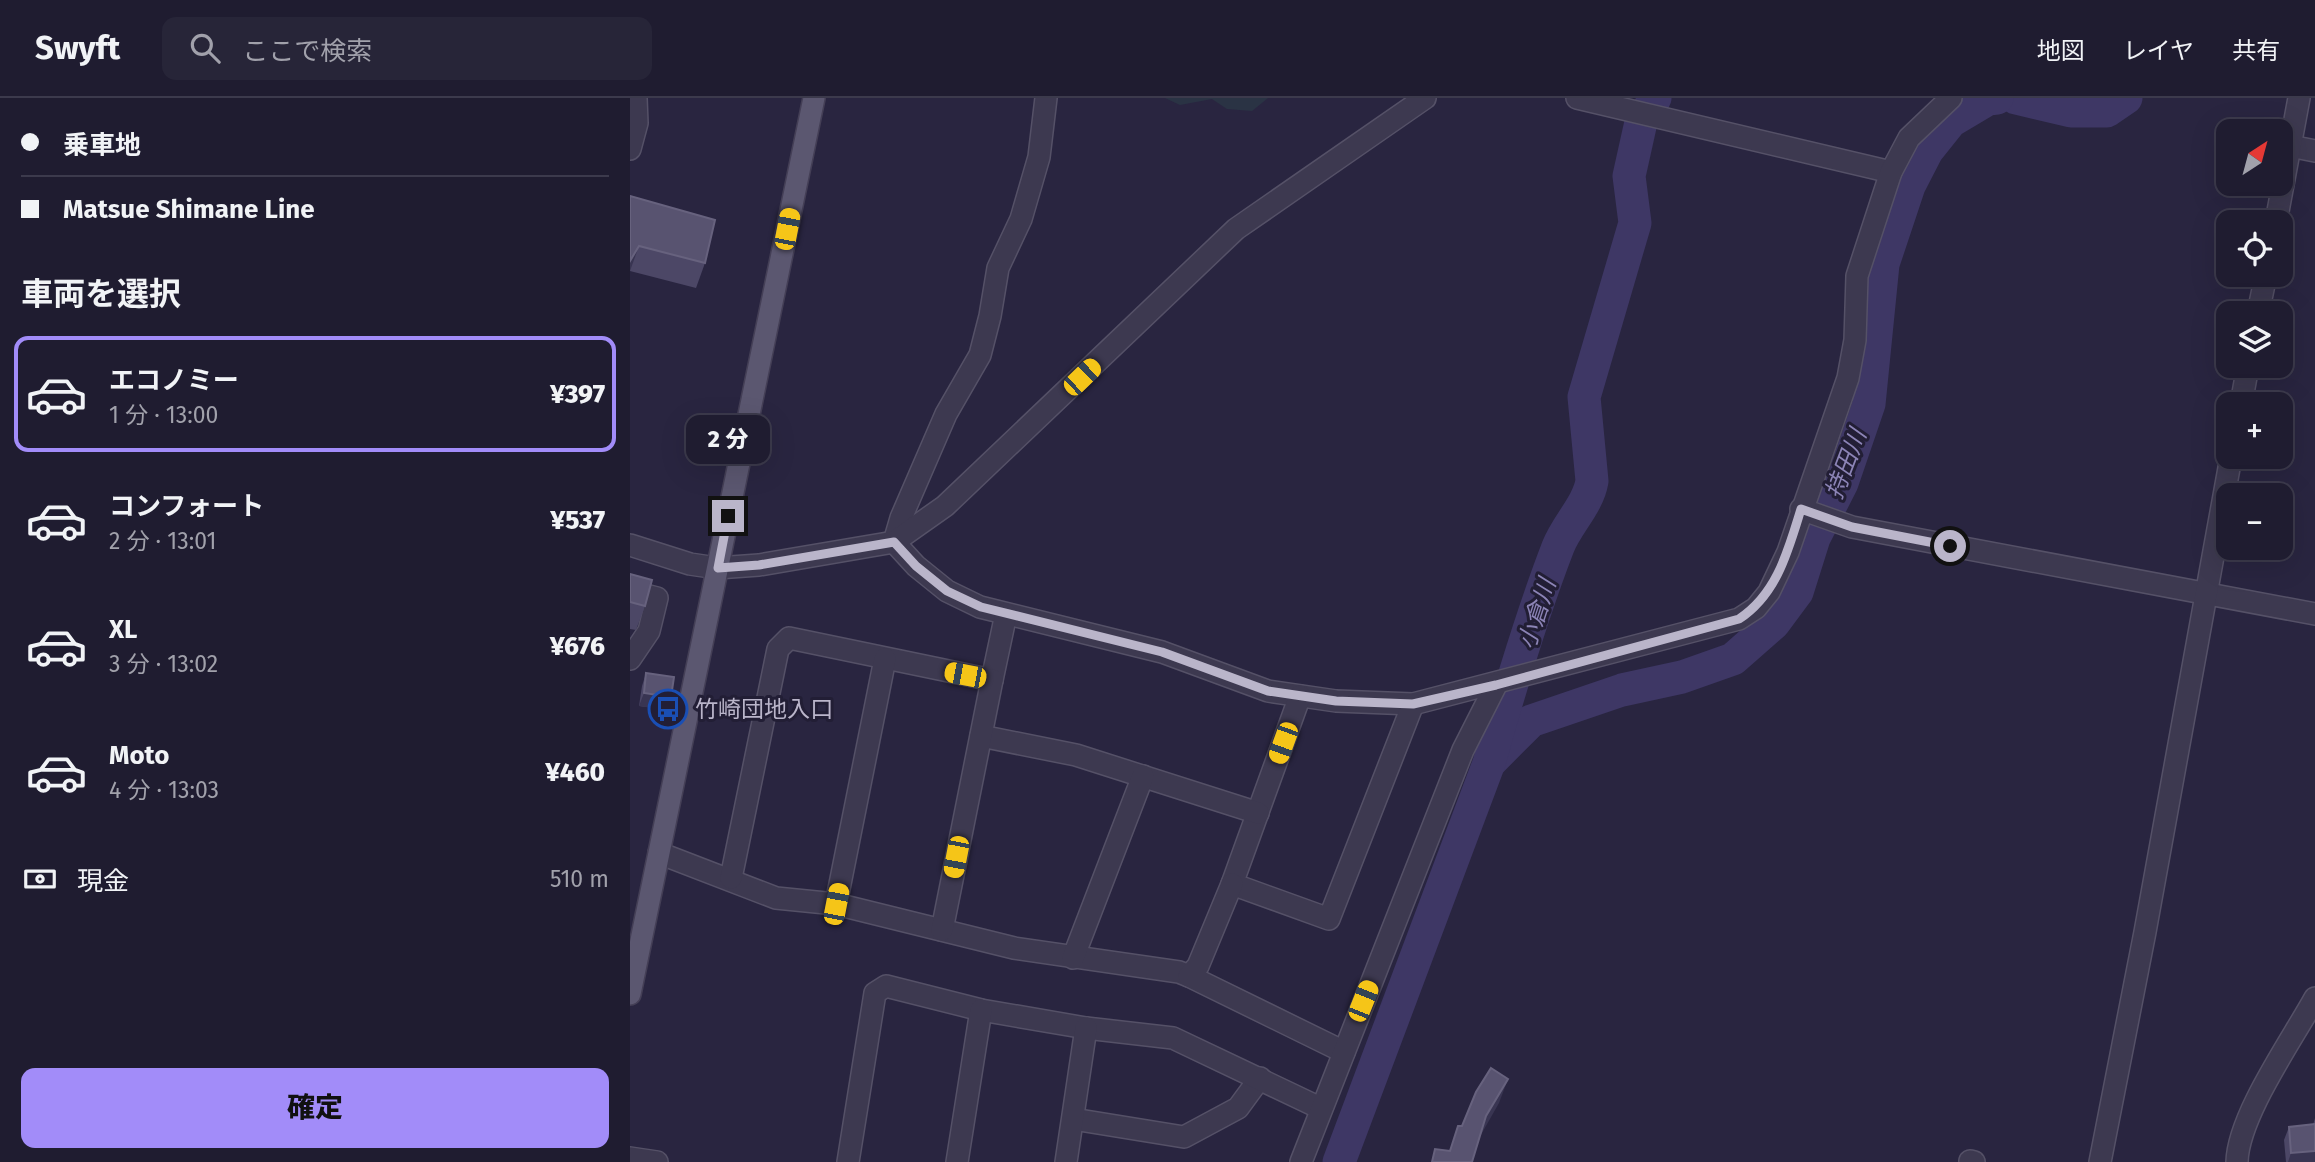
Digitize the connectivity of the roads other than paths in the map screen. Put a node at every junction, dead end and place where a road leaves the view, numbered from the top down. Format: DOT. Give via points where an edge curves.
graph roads {
  1 [pos="636,98"];
  2 [pos="814,98"];
  3 [pos="1046,98"];
  4 [pos="1425,98"];
  5 [pos="1577,98"];
  6 [pos="1951,98"];
  7 [pos="2299,98"];
  8 [pos="2293,130"];
  9 [pos="2293,147"];
  10 [pos="630,149"];
  11 [pos="2315,151"];
  12 [pos="1891,172"];
  13 [pos="2229,469"];
  14 [pos="1804,510"];
  15 [pos="894,542"];
  16 [pos="630,545"];
  17 [pos="718,568"];
  18 [pos="630,591"];
  19 [pos="2204,595"];
  20 [pos="1006,614"];
  21 [pos="2315,614"];
  22 [pos="630,659"];
  23 [pos="886,659"];
  24 [pos="992,680"];
  25 [pos="1499,684"];
  26 [pos="1300,696"];
  27 [pos="1413,704"];
  28 [pos="981,736"];
  29 [pos="1143,776"];
  30 [pos="1258,813"];
  31 [pos="659,853"];
  32 [pos="731,878"];
  33 [pos="1232,884"];
  34 [pos="836,904"];
  35 [pos="942,930"];
  36 [pos="1073,958"];
  37 [pos="1189,976"];
  38 [pos="630,993"];
  39 [pos="2315,998"];
  40 [pos="981,1010"];
  41 [pos="1086,1028"];
  42 [pos="1343,1052"];
  43 [pos="1260,1078"];
  44 [pos="1320,1108"];
  45 [pos="1073,1118"];
  46 [pos="630,1158"];
  47 [pos="657,1162"];
  48 [pos="848,1162"];
  49 [pos="957,1162"];
  50 [pos="1066,1162"];
  51 [pos="1301,1162"];
  52 [pos="2100,1162"];
  53 [pos="2237,1162"];
  1 -- 10 [label="street" via="637,123"];
  2 -- 17 [label="main road"];
  3 -- 15 [label="street" via="1039,157 1021,219 998,268 979,355 946,414"];
  4 -- 15 [label="street" via="1236,229 945,506"];
  5 -- 12 [label="street"];
  6 -- 12 [label="street" via="1909,138"];
  7 -- 8 [label="street"];
  9 -- 11 [label="street"];
  12 -- 14 [label="street" via="1857,276 1855,340 1848,378"];
  13 -- 19 [label="street"];
  14 -- 19 [label="street" via="1846,525"];
  14 -- 25 [label="street" via="1769,592 1739,619"];
  15 -- 17 [label="street"];
  15 -- 20 [label="street" via="947,591"];
  16 -- 17 [label="street"];
  17 -- 31 [label="main road"];
  18 -- 22 [label="street" via="657,598 649,631"];
  19 -- 21 [label="street"];
  19 -- 52 [label="street" via="2146,932"];
  20 -- 24 [label="street"];
  20 -- 26 [label="street" via="1162,652 1268,691"];
  23 -- 24 [label="street"];
  23 -- 32 [label="street" via="789,638 778,649"];
  23 -- 34 [label="street"];
  24 -- 28 [label="street"];
  25 -- 27 [label="street"];
  25 -- 42 [label="street" via="1463,750"];
  26 -- 27 [label="street"];
  26 -- 30 [label="street"];
  27 -- 33 [label="street" via="1329,919"];
  28 -- 29 [label="street" via="1076,755"];
  28 -- 35 [label="street"];
  29 -- 30 [label="street"];
  29 -- 36 [label="street"];
  30 -- 33 [label="street"];
  31 -- 32 [label="street"];
  31 -- 38 [label="main road"];
  32 -- 34 [label="street" via="776,898"];
  33 -- 37 [label="street" via="1198,966"];
  34 -- 35 [label="street"];
  35 -- 36 [label="street"];
  36 -- 37 [label="street"];
  37 -- 42 [label="street"];
  39 -- 53 [label="street" via="2250,1114"];
  40 -- 41 [label="street"];
  40 -- 48 [label="street" via="886,986 875,993"];
  40 -- 49 [label="street"];
  41 -- 43 [label="street" via="1173,1038"];
  41 -- 45 [label="street"];
  42 -- 44 [label="street"];
  43 -- 44 [label="street"];
  43 -- 45 [label="street" via="1238,1108 1184,1137"];
  44 -- 51 [label="street"];
  45 -- 50 [label="street"];
  46 -- 47 [label="street"];
}
